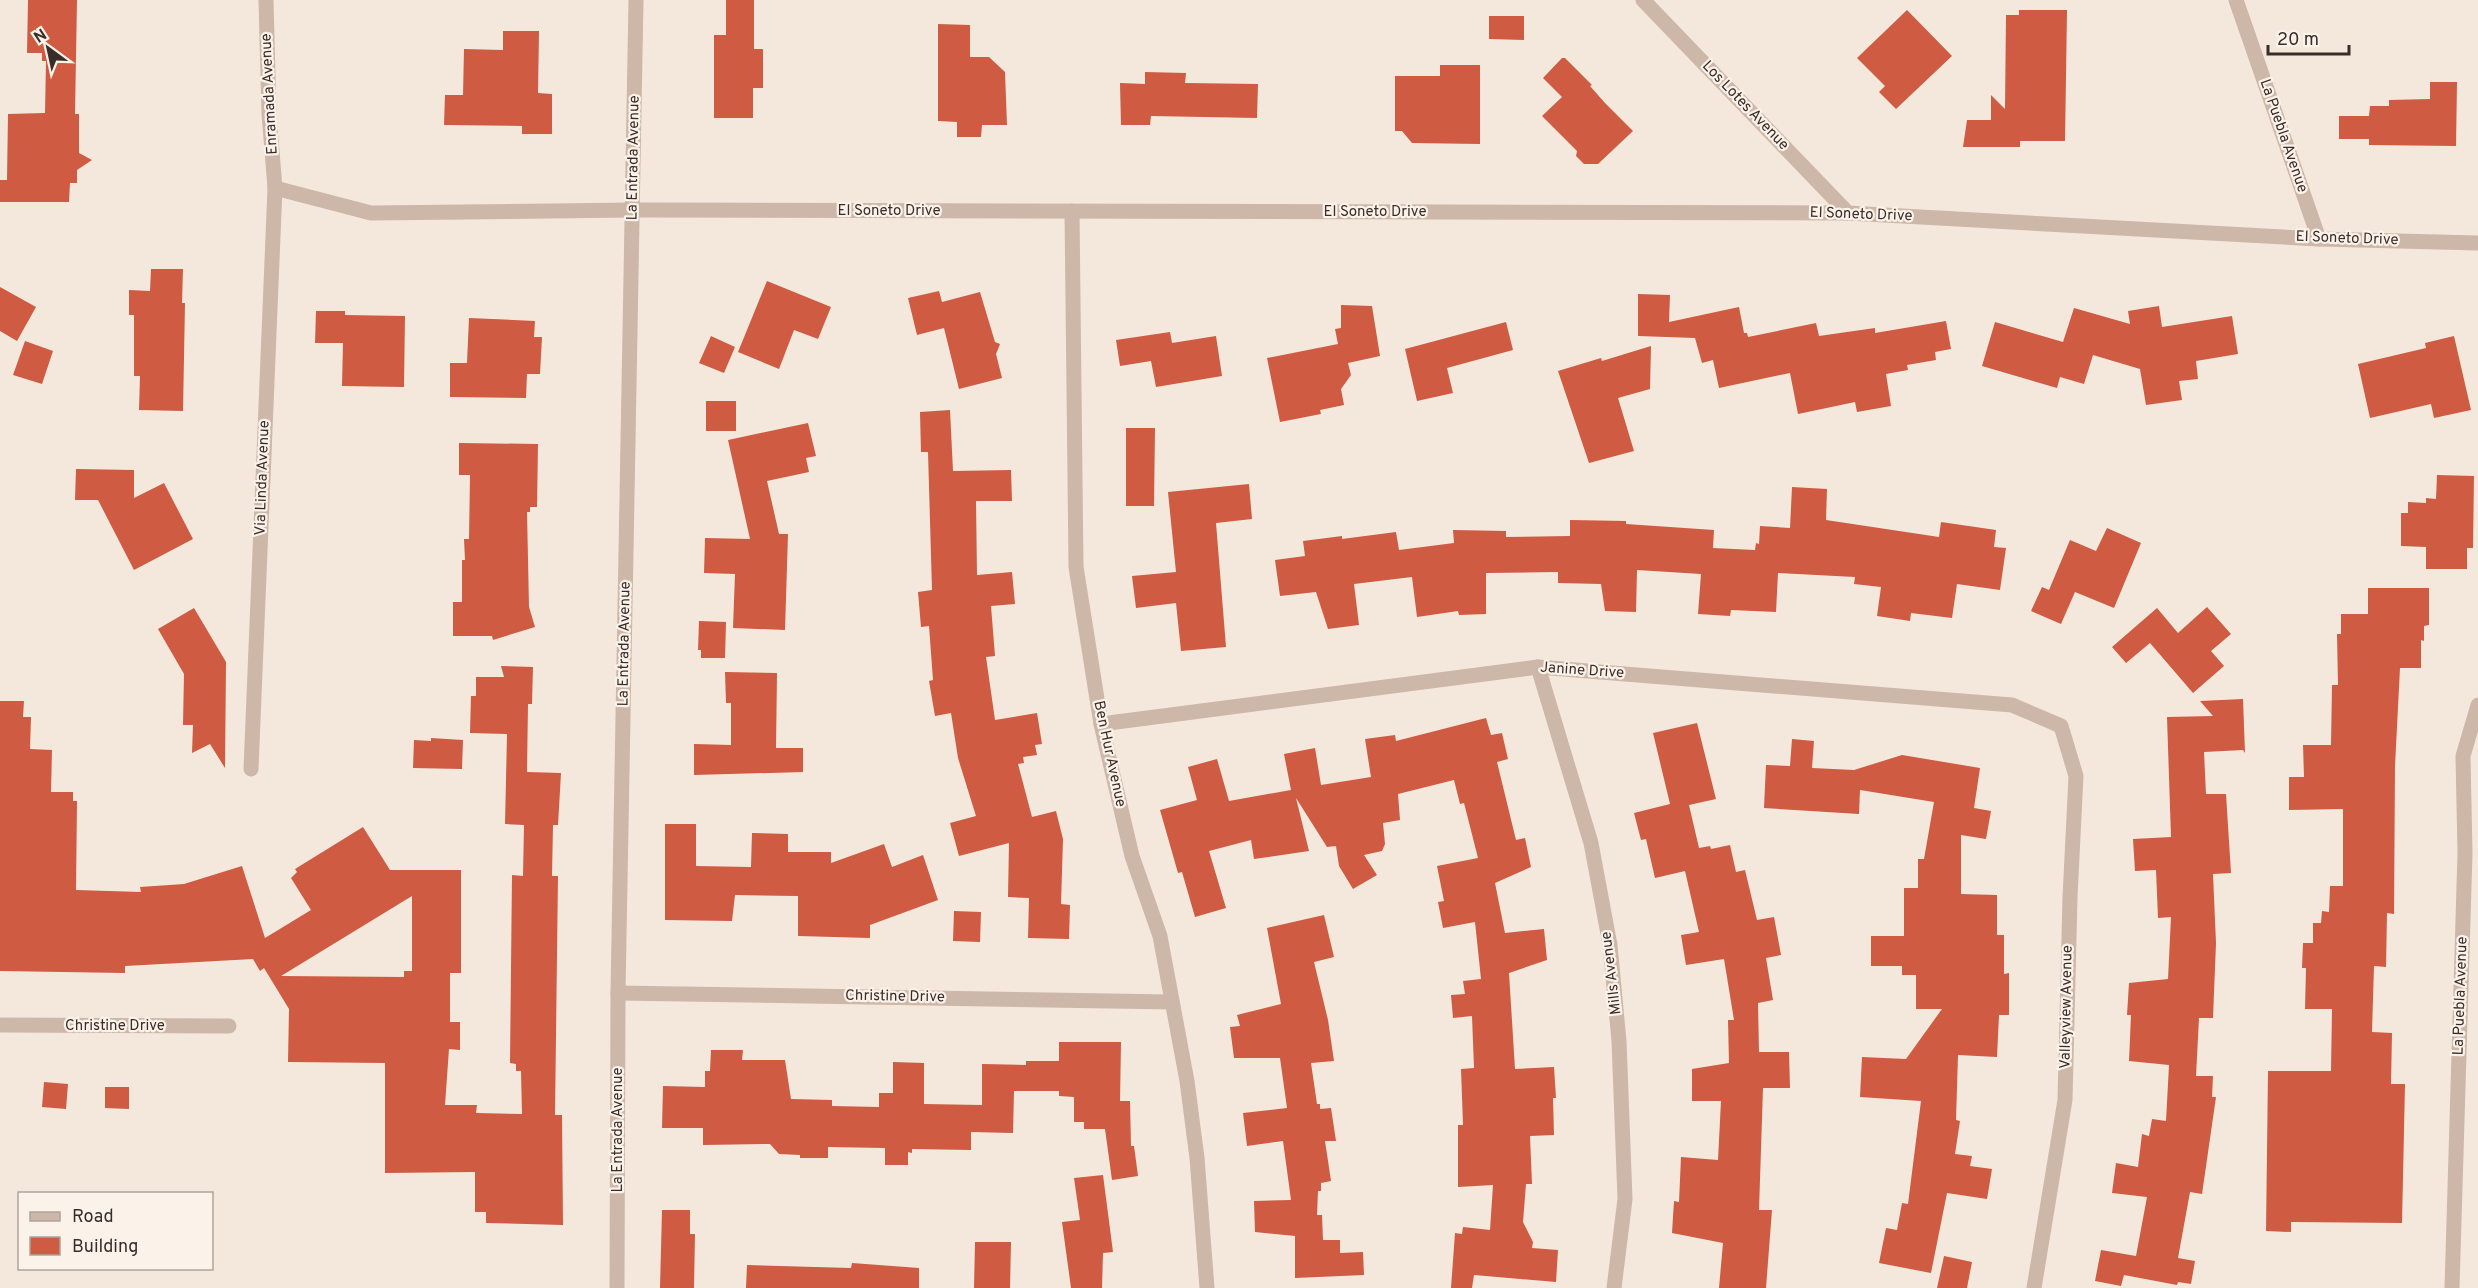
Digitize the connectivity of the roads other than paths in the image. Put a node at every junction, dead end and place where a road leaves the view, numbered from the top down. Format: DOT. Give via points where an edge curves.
graph roads {
  1 [pos="266,0"];
  2 [pos="636,0"];
  3 [pos="1643,0"];
  4 [pos="2236,0"];
  5 [pos="275,188"];
  6 [pos="633,210"];
  7 [pos="1071,211"];
  8 [pos="1848,213"];
  9 [pos="2319,239"];
  10 [pos="2478,243"];
  11 [pos="1538,667"];
  12 [pos="2478,705"];
  13 [pos="1101,724"];
  14 [pos="2061,726"];
  15 [pos="250,769"];
  16 [pos="2472,851"];
  17 [pos="618,993"];
  18 [pos="1172,1002"];
  19 [pos="0,1025"];
  20 [pos="229,1026"];
  21 [pos="617,1288"];
  22 [pos="1207,1288"];
  23 [pos="1614,1288"];
  24 [pos="2034,1288"];
  25 [pos="2452,1288"];
  1 -- 5 [label="street, Enramada Avenue"];
  2 -- 6 [label="street, La Entrada Avenue"];
  3 -- 8 [label="street, Los Lotes Avenue"];
  4 -- 9 [label="street, La Puebla Avenue"];
  5 -- 6 [label="street, El Soneto Drive" via="371,213"];
  5 -- 15 [label="street, Via Linda Avenue"];
  6 -- 7 [label="street, El Soneto Drive"];
  6 -- 17 [label="street, La Entrada Avenue"];
  7 -- 8 [label="street, El Soneto Drive"];
  7 -- 13 [label="street, Ben Hur Avenue" via="1076,567"];
  8 -- 9 [label="street, El Soneto Drive"];
  9 -- 10 [label="street, El Soneto Drive"];
  11 -- 13 [label="street, Janine Drive"];
  11 -- 14 [label="street, Janine Drive" via="2012,705"];
  11 -- 23 [label="street, Mills Avenue" via="1591,843 1610,945 1619,1041 1625,1199"];
  12 -- 16 [label="street, La Puebla Avenue" via="2463,756"];
  13 -- 18 [label="street, Ben Hur Avenue" via="1131,856 1160,936"];
  14 -- 24 [label="street, Valleyview Avenue" via="2076,776 2065,1100"];
  16 -- 25 [label="street, La Puebla Avenue"];
  17 -- 18 [label="street, Christine Drive"];
  17 -- 21 [label="street, La Entrada Avenue"];
  18 -- 22 [label="street, Ben Hur Avenue" via="1196,1147"];
  19 -- 20 [label="street, Christine Drive"];
}
